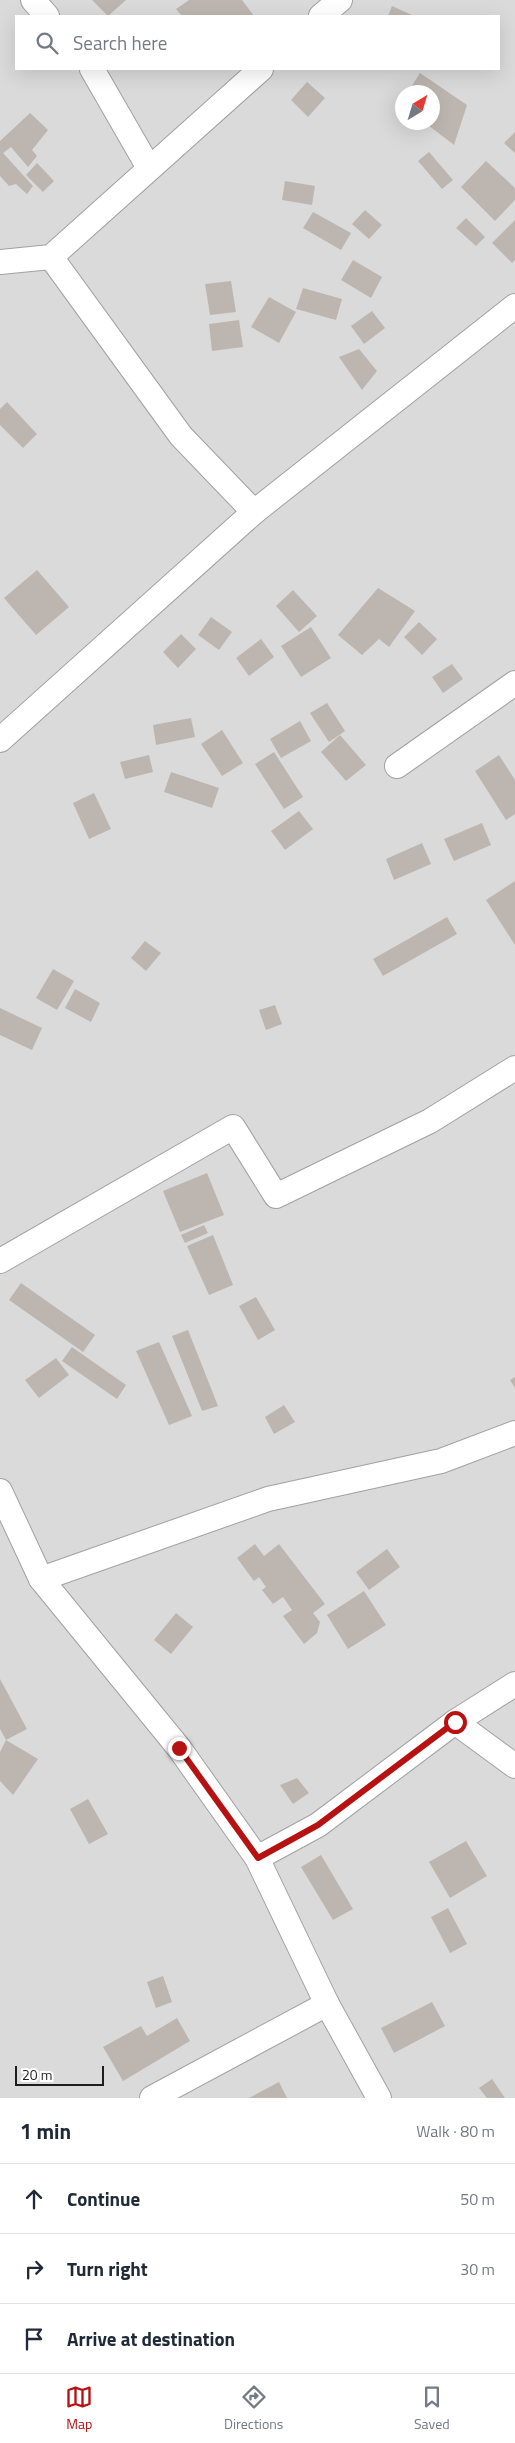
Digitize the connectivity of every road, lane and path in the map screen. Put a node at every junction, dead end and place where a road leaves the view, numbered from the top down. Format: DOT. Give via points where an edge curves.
graph roads {
  1 [pos="33,0"];
  2 [pos="340,0"];
  3 [pos="46,15"];
  4 [pos="322,15"];
  5 [pos="93,70"];
  6 [pos="261,70"];
  7 [pos="149,168"];
  8 [pos="50,256"];
  9 [pos="0,262"];
  10 [pos="515,306"];
  11 [pos="254,512"];
  12 [pos="515,683"];
  13 [pos="0,740"];
  14 [pos="397,766"];
  15 [pos="515,1068"];
  16 [pos="0,1261"];
  17 [pos="515,1433"];
  18 [pos="0,1491"];
  19 [pos="41,1579"];
  20 [pos="515,1684"];
  21 [pos="455,1722"];
  22 [pos="515,1766"];
  23 [pos="258,1858"];
  24 [pos="327,2004"];
  25 [pos="152,2098"];
  26 [pos="379,2098"];
  1 -- 3 [label="street"];
  2 -- 4 [label="street"];
  5 -- 7 [label="street"];
  6 -- 7 [label="street"];
  7 -- 8 [label="street"];
  8 -- 9 [label="street"];
  8 -- 11 [label="street" via="181,436"];
  10 -- 11 [label="street"];
  11 -- 13 [label="street"];
  12 -- 14 [label="street"];
  15 -- 16 [label="street" via="430,1122 276,1196 233,1127"];
  17 -- 19 [label="street" via="441,1461 268,1499"];
  18 -- 19 [label="street"];
  19 -- 23 [label="street" via="179,1748"];
  20 -- 21 [label="street"];
  21 -- 22 [label="street"];
  21 -- 23 [label="street" via="318,1825"];
  23 -- 24 [label="street"];
  24 -- 25 [label="street"];
  24 -- 26 [label="street"];
}
